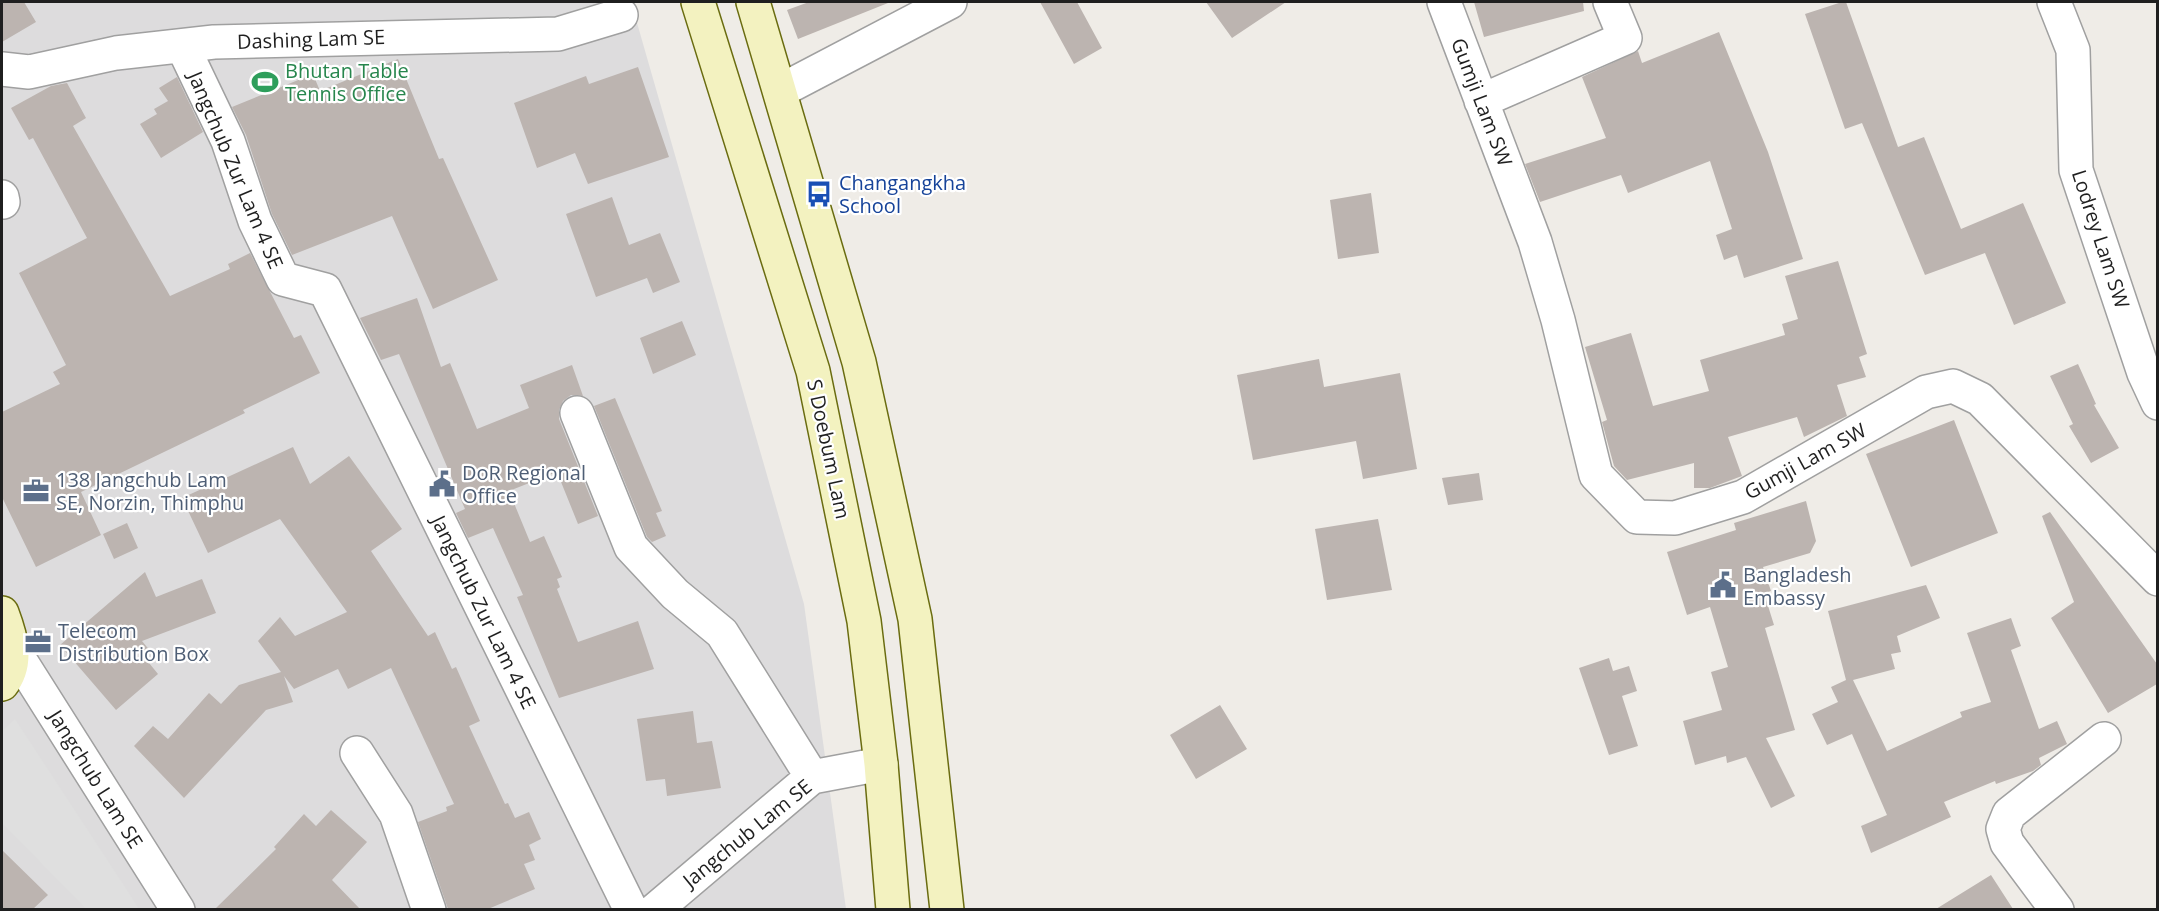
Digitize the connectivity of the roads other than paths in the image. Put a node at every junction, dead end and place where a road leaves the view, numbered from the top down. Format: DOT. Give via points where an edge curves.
graph roads {
  1 [pos="698,2"];
  2 [pos="753,2"];
  3 [pos="950,2"];
  4 [pos="1444,2"];
  5 [pos="1610,2"];
  6 [pos="2054,2"];
  7 [pos="621,15"];
  8 [pos="183,47"];
  9 [pos="2,69"];
  10 [pos="780,91"];
  11 [pos="1481,101"];
  12 [pos="2157,403"];
  13 [pos="577,413"];
  14 [pos="2157,579"];
  15 [pos="2,614"];
  16 [pos="9,667"];
  17 [pos="2104,739"];
  18 [pos="357,753"];
  19 [pos="881,764"];
  20 [pos="812,777"];
  21 [pos="178,909"];
  22 [pos="429,909"];
  23 [pos="631,909"];
  24 [pos="655,909"];
  25 [pos="894,909"];
  26 [pos="948,909"];
  27 [pos="2057,909"];
  1 -- 19 [label="main road, S Doebum Lam" via="813,371 864,621"];
  2 -- 10 [label="main road"];
  3 -- 10 [label="street"];
  4 -- 11 [label="street, Gumji Lam SW"];
  5 -- 11 [label="street" via="1625,38"];
  6 -- 12 [label="street, Lodrey Lam SW" via="2073,50 2076,170"];
  7 -- 8 [label="street, Dashing Lam SE" via="558,34 214,42"];
  8 -- 9 [label="street, Dashing Lam SE" via="116,53 29,72"];
  8 -- 23 [label="street, Jangchub Zur Lam 4 SE" via="228,141 255,221 283,279 325,290"];
  10 -- 26 [label="main road" via="859,362 915,619"];
  11 -- 14 [label="street, Gumji Lam SW" via="1534,242 1558,320 1596,475 1636,517 1675,518 1743,497 1926,392 1953,386 1980,399"];
  13 -- 20 [label="street" via="631,547 675,594 722,633"];
  15 -- 16 [label="main road, Jangchub Lam SE"];
  16 -- 21 [label="street, Jangchub Lam SE"];
  17 -- 27 [label="street" via="2009,814 2003,829 2007,843"];
  18 -- 22 [label="street" via="396,814"];
  19 -- 20 [label="street, Jangchub Lam SE"];
  19 -- 25 [label="main road, S Doebum Lam"];
  20 -- 24 [label="street, Jangchub Lam SE"];
}
